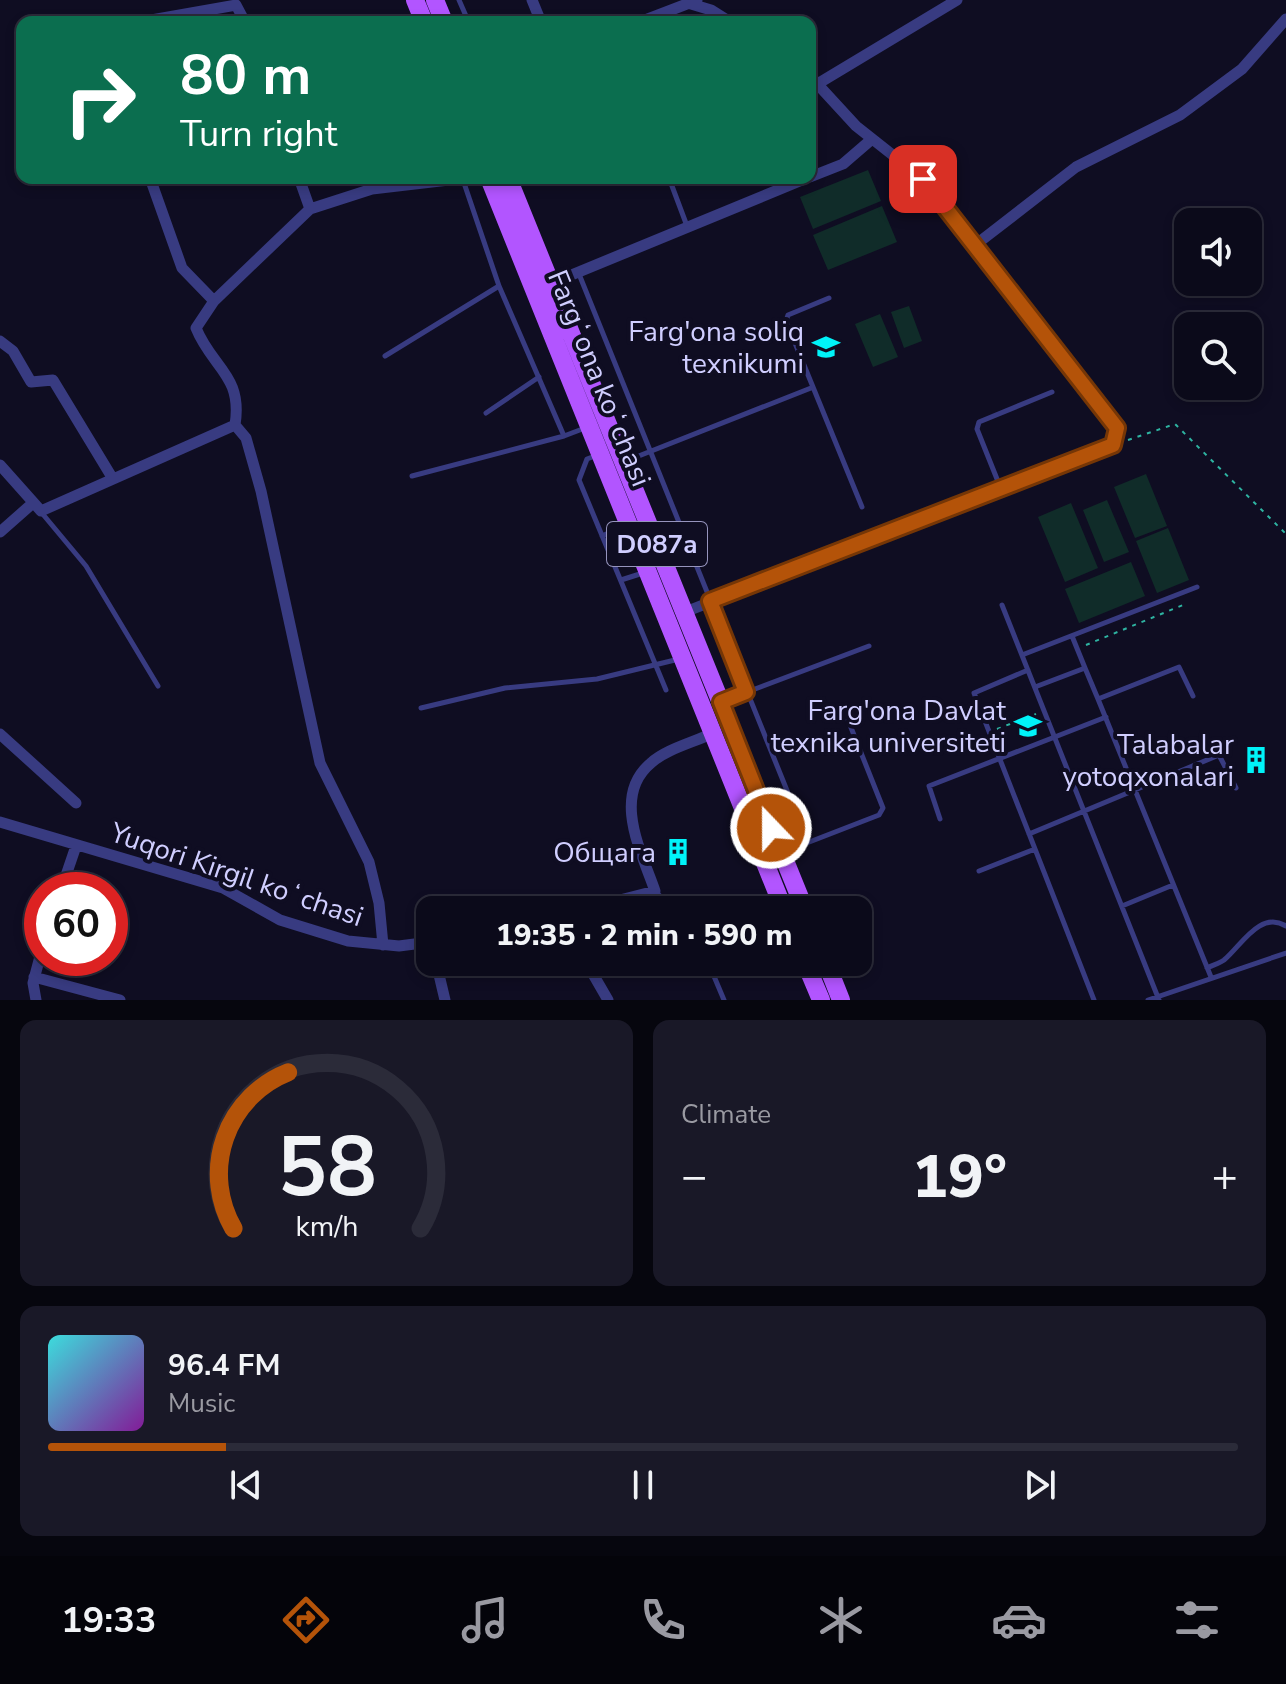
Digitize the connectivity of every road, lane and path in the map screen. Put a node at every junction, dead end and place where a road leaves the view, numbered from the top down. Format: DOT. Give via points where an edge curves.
graph roads {
  1 [pos="459,0"];
  2 [pos="957,0"];
  3 [pos="694,2"];
  4 [pos="174,16"];
  5 [pos="242,16"];
  6 [pos="466,16"];
  7 [pos="656,16"];
  8 [pos="720,16"];
  9 [pos="1286,19"];
  10 [pos="816,78"];
  11 [pos="816,81"];
  12 [pos="872,139"];
  13 [pos="816,175"];
  14 [pos="152,184"];
  15 [pos="301,184"];
  16 [pos="418,184"];
  17 [pos="467,184"];
  18 [pos="491,184"];
  19 [pos="511,184"];
  20 [pos="671,184"];
  21 [pos="794,184"];
  22 [pos="310,209"];
  23 [pos="688,227"];
  24 [pos="974,246"];
  25 [pos="579,272"];
  26 [pos="552,283"];
  27 [pos="499,286"];
  28 [pos="829,298"];
  29 [pos="214,301"];
  30 [pos="0,341"];
  31 [pos="385,356"];
  32 [pos="539,377"];
  33 [pos="811,388"];
  34 [pos="1052,392"];
  35 [pos="486,413"];
  36 [pos="235,425"];
  37 [pos="590,427"];
  38 [pos="564,436"];
  39 [pos="1113,445"];
  40 [pos="650,452"];
  41 [pos="600,454"];
  42 [pos="625,461"];
  43 [pos="0,465"];
  44 [pos="412,476"];
  45 [pos="113,479"];
  46 [pos="1001,489"];
  47 [pos="37,507"];
  48 [pos="862,507"];
  49 [pos="629,524"];
  50 [pos="0,532"];
  51 [pos="1286,534"];
  52 [pos="602,536"];
  53 [pos="649,550"];
  54 [pos="648,571"];
  55 [pos="621,580"];
  56 [pos="1197,587"];
  57 [pos="710,601"];
  58 [pos="1002,605"];
  59 [pos="1183,605"];
  60 [pos="685,612"];
  61 [pos="1072,636"];
  62 [pos="869,646"];
  63 [pos="1077,648"];
  64 [pos="1022,655"];
  65 [pos="683,658"];
  66 [pos="656,665"];
  67 [pos="1085,668"];
  68 [pos="1028,670"];
  69 [pos="158,686"];
  70 [pos="1035,687"];
  71 [pos="666,690"];
  72 [pos="746,692"];
  73 [pos="1193,696"];
  74 [pos="1098,699"];
  75 [pos="721,702"];
  76 [pos="421,708"];
  77 [pos="1044,711"];
  78 [pos="1106,717"];
  79 [pos="848,720"];
  80 [pos="989,732"];
  81 [pos="713,733"];
  82 [pos="0,734"];
  83 [pos="1054,737"];
  84 [pos="999,758"];
  85 [pos="1236,788"];
  86 [pos="1135,789"];
  87 [pos="788,793"];
  88 [pos="76,803"];
  89 [pos="1083,811"];
  90 [pos="940,819"];
  91 [pos="0,822"];
  92 [pos="1029,834"];
  93 [pos="807,844"];
  94 [pos="76,846"];
  95 [pos="1035,849"];
  96 [pos="781,853"];
  97 [pos="979,871"];
  98 [pos="67,872"];
  99 [pos="1173,885"];
  100 [pos="655,891"];
  101 [pos="636,896"];
  102 [pos="660,896"];
  103 [pos="778,896"];
  104 [pos="799,896"];
  105 [pos="1122,906"];
  106 [pos="1286,926"];
  107 [pos="416,943"];
  108 [pos="383,945"];
  109 [pos="1286,953"];
  110 [pos="1207,968"];
  111 [pos="439,976"];
  112 [pos="594,976"];
  113 [pos="714,976"];
  114 [pos="811,976"];
  115 [pos="832,976"];
  116 [pos="34,977"];
  117 [pos="1211,977"];
  118 [pos="1158,998"];
  119 [pos="36,1000"];
  120 [pos="120,1000"];
  121 [pos="445,1000"];
  122 [pos="608,1000"];
  123 [pos="724,1000"];
  124 [pos="821,1000"];
  125 [pos="841,1000"];
  126 [pos="1094,1000"];
  127 [pos="1148,1000"];
  1 -- 6 [label="lane"];
  2 -- 10 [label="street"];
  3 -- 7 [label="street"];
  3 -- 8 [label="street"];
  4 -- 5 [label="street" via="236,5"];
  9 -- 24 [label="street" via="1242,69 1180,115 1076,167"];
  11 -- 12 [label="street"];
  12 -- 13 [label="street" via="843,164"];
  12 -- 24 [label="street" via="923,179"];
  14 -- 29 [label="street" via="182,268"];
  15 -- 22 [label="street"];
  16 -- 22 [label="street" via="372,189"];
  17 -- 27 [label="lane"];
  18 -- 37 [label="main road, Fargʻona koʻchasi / D087a"];
  19 -- 26 [label="main road, Fargʻona koʻchasi / D087a"];
  20 -- 23 [label="lane"];
  21 -- 23 [label="street"];
  22 -- 29 [label="street"];
  23 -- 25 [label="street"];
  24 -- 39 [label="street" via="1117,428"];
  25 -- 26 [label="street"];
  25 -- 40 [label="lane"];
  26 -- 42 [label="main road, Fargʻona koʻchasi / D087a"];
  27 -- 31 [label="lane"];
  27 -- 32 [label="lane"];
  28 -- 33 [label="lane" via="788,315 786,321"];
  29 -- 36 [label="street" via="196,328 235,385"];
  30 -- 45 [label="street" via="13,351 31,382 53,380"];
  32 -- 35 [label="lane"];
  32 -- 38 [label="lane"];
  33 -- 40 [label="lane"];
  33 -- 48 [label="lane"];
  34 -- 46 [label="lane" via="979,422 977,429"];
  36 -- 45 [label="street"];
  36 -- 108 [label="street" via="246,438 261,491 320,763 369,862"];
  37 -- 38 [label="lane"];
  37 -- 41 [label="main road, Fargʻona koʻchasi / D087a"];
  38 -- 44 [label="lane"];
  39 -- 46 [label="street"];
  39 -- 51 [label="path" via="1175,424"];
  40 -- 42 [label="lane"];
  40 -- 57 [label="lane"];
  41 -- 49 [label="main road, Fargʻona koʻchasi / D087a"];
  41 -- 52 [label="lane" via="587,459 579,480"];
  42 -- 53 [label="main road, Fargʻona koʻchasi / D087a"];
  43 -- 47 [label="street"];
  45 -- 47 [label="street"];
  46 -- 57 [label="street"];
  47 -- 50 [label="street"];
  47 -- 69 [label="lane" via="86,566"];
  49 -- 52 [label="lane"];
  49 -- 53 [label="main road, Fargʻona koʻchasi / D087a"];
  52 -- 55 [label="lane"];
  53 -- 54 [label="main road, Fargʻona koʻchasi / D087a"];
  53 -- 60 [label="main road, Fargʻona koʻchasi / D087a"];
  54 -- 55 [label="lane"];
  54 -- 65 [label="main road, Fargʻona koʻchasi / D087a"];
  55 -- 66 [label="lane"];
  56 -- 61 [label="lane"];
  57 -- 60 [label="street"];
  57 -- 72 [label="lane"];
  58 -- 64 [label="lane"];
  59 -- 63 [label="path"];
  60 -- 75 [label="main road, Fargʻona koʻchasi / D087a"];
  61 -- 63 [label="lane"];
  61 -- 64 [label="lane"];
  62 -- 72 [label="lane"];
  63 -- 67 [label="lane"];
  64 -- 68 [label="lane"];
  65 -- 66 [label="lane"];
  65 -- 81 [label="main road, Fargʻona koʻchasi / D087a"];
  66 -- 71 [label="lane"];
  66 -- 76 [label="lane" via="597,679 505,688"];
  67 -- 70 [label="lane"];
  67 -- 74 [label="lane"];
  68 -- 70 [label="lane"];
  68 -- 80 [label="lane" via="974,693"];
  70 -- 77 [label="lane"];
  72 -- 75 [label="lane"];
  72 -- 87 [label="lane"];
  73 -- 74 [label="lane" via="1179,667"];
  74 -- 78 [label="lane"];
  75 -- 96 [label="main road, Fargʻona koʻchasi / D087a"];
  77 -- 80 [label="path"];
  77 -- 83 [label="lane"];
  78 -- 83 [label="lane"];
  78 -- 86 [label="lane"];
  79 -- 93 [label="lane" via="883,808 879,815"];
  80 -- 84 [label="lane"];
  81 -- 100 [label="street" via="650,763 635,788 628,815"];
  81 -- 103 [label="main road, Fargʻona koʻchasi / D087a"];
  82 -- 88 [label="street"];
  83 -- 84 [label="lane"];
  83 -- 89 [label="lane"];
  84 -- 90 [label="lane" via="929,786"];
  84 -- 92 [label="lane"];
  85 -- 86 [label="lane" via="1219,755"];
  86 -- 89 [label="lane"];
  86 -- 99 [label="lane"];
  87 -- 93 [label="path"];
  89 -- 92 [label="lane"];
  89 -- 105 [label="lane"];
  91 -- 94 [label="street, Yuqori Kirgil koʻchasi"];
  92 -- 95 [label="lane"];
  93 -- 96 [label="lane"];
  94 -- 98 [label="street, Yuqori Kirgil koʻchasi"];
  94 -- 108 [label="street, Yuqori Kirgil koʻchasi" via="223,888 280,920 348,941"];
  95 -- 97 [label="lane"];
  95 -- 126 [label="lane"];
  96 -- 104 [label="main road, Fargʻona koʻchasi / D087a"];
  99 -- 105 [label="lane"];
  99 -- 110 [label="lane"];
  100 -- 101 [label="street"];
  100 -- 102 [label="lane"];
  105 -- 118 [label="lane"];
  106 -- 110 [label="lane" via="1261,926 1244,936 1223,961"];
  107 -- 108 [label="street, Yuqori Kirgil koʻchasi"];
  109 -- 117 [label="lane"];
  110 -- 117 [label="lane"];
  111 -- 121 [label="street"];
  112 -- 122 [label="street"];
  113 -- 123 [label="lane"];
  114 -- 124 [label="main road"];
  115 -- 125 [label="main road"];
  116 -- 119 [label="street"];
  116 -- 120 [label="street"];
  117 -- 118 [label="lane"];
  118 -- 127 [label="lane"];
}
